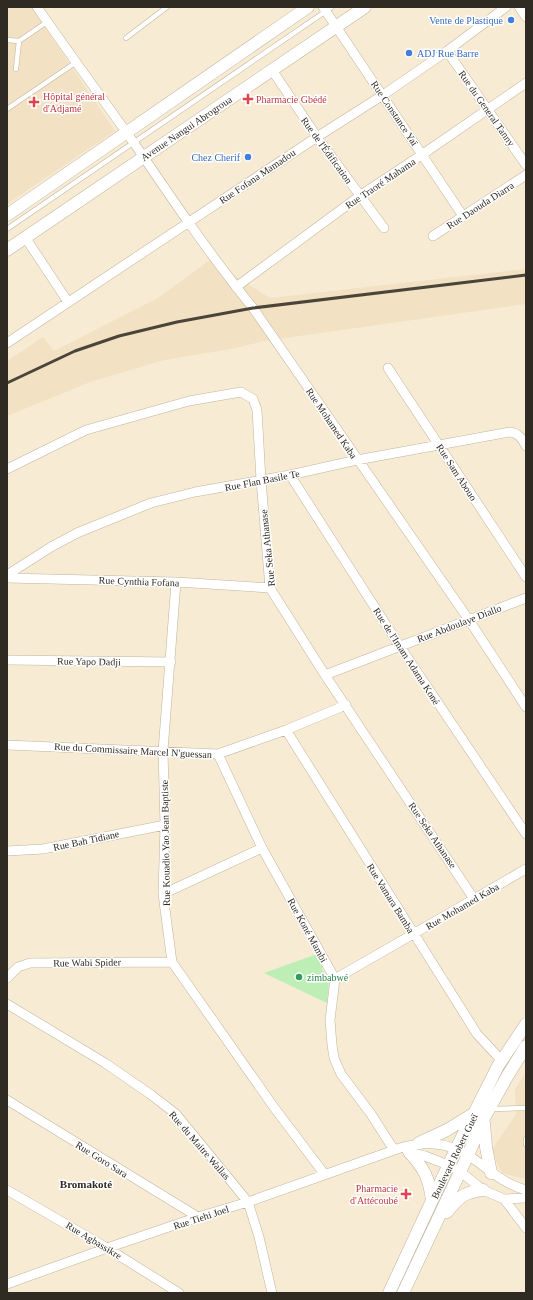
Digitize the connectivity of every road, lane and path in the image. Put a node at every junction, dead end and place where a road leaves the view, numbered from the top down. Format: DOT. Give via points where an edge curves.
graph roads {
  1 [pos="37,7"];
  2 [pos="168,7"];
  3 [pos="308,7"];
  4 [pos="365,7"];
  5 [pos="506,7"];
  6 [pos="519,7"];
  7 [pos="327,8"];
  8 [pos="526,17"];
  9 [pos="47,22"];
  10 [pos="336,27"];
  11 [pos="126,38"];
  12 [pos="7,40"];
  13 [pos="19,41"];
  14 [pos="447,51"];
  15 [pos="76,63"];
  16 [pos="16,69"];
  17 [pos="272,70"];
  18 [pos="526,83"];
  19 [pos="383,95"];
  20 [pos="7,109"];
  21 [pos="488,110"];
  22 [pos="125,132"];
  23 [pos="317,137"];
  24 [pos="133,143"];
  25 [pos="423,154"];
  26 [pos="143,158"];
  27 [pos="526,165"];
  28 [pos="526,174"];
  29 [pos="361,195"];
  30 [pos="7,215"];
  31 [pos="463,216"];
  32 [pos="188,222"];
  33 [pos="384,228"];
  34 [pos="7,229"];
  35 [pos="434,236"];
  36 [pos="25,237"];
  37 [pos="7,250"];
  38 [pos="236,287"];
  39 [pos="68,302"];
  40 [pos="7,343"];
  41 [pos="388,368"];
  42 [pos="439,445"];
  43 [pos="526,446"];
  44 [pos="357,460"];
  45 [pos="7,469"];
  46 [pos="290,475"];
  47 [pos="261,480"];
  48 [pos="7,576"];
  49 [pos="526,577"];
  50 [pos="176,582"];
  51 [pos="270,588"];
  52 [pos="526,598"];
  53 [pos="469,620"];
  54 [pos="399,645"];
  55 [pos="7,660"];
  56 [pos="170,662"];
  57 [pos="325,675"];
  58 [pos="346,705"];
  59 [pos="526,707"];
  60 [pos="286,730"];
  61 [pos="7,745"];
  62 [pos="163,751"];
  63 [pos="218,754"];
  64 [pos="165,825"];
  65 [pos="526,834"];
  66 [pos="262,848"];
  67 [pos="7,851"];
  68 [pos="526,869"];
  69 [pos="164,894"];
  70 [pos="474,899"];
  71 [pos="414,933"];
  72 [pos="172,962"];
  73 [pos="7,978"];
  74 [pos="335,979"];
  75 [pos="7,1004"];
  76 [pos="526,1024"];
  77 [pos="526,1046"];
  78 [pos="502,1061"];
  79 [pos="7,1100"];
  80 [pos="526,1108"];
  81 [pos="483,1114"];
  82 [pos="526,1139"];
  83 [pos="419,1143"];
  84 [pos="526,1144"];
  85 [pos="456,1149"];
  86 [pos="394,1150"];
  87 [pos="409,1152"];
  88 [pos="468,1155"];
  89 [pos="448,1165"];
  90 [pos="461,1172"];
  91 [pos="491,1173"];
  92 [pos="325,1175"];
  93 [pos="7,1190"];
  94 [pos="483,1190"];
  95 [pos="526,1190"];
  96 [pos="526,1198"];
  97 [pos="504,1199"];
  98 [pos="432,1200"];
  99 [pos="248,1202"];
  100 [pos="198,1217"];
  101 [pos="435,1227"];
  102 [pos="526,1228"];
  103 [pos="107,1248"];
  104 [pos="7,1284"];
  105 [pos="179,1293"];
  106 [pos="272,1293"];
  107 [pos="389,1293"];
  108 [pos="403,1293"];
  1 -- 9 [label="street, Rue Mohamed Kaba"];
  2 -- 11 [label="lane"];
  3 -- 22 [label="main road"];
  4 -- 10 [label="main road, Avenue Nangui Abrogroua"];
  5 -- 14 [label="street, Rue Fofana Mamadou"];
  6 -- 8 [label="street"];
  7 -- 10 [label="street, Rue Constance Yaï"];
  7 -- 24 [label="lane, Avenue Nangui Abrogroua"];
  9 -- 13 [label="lane"];
  9 -- 15 [label="street, Rue Mohamed Kaba"];
  10 -- 17 [label="main road, Avenue Nangui Abrogroua"];
  10 -- 19 [label="street, Rue Constance Yaï"];
  12 -- 13 [label="lane"];
  13 -- 16 [label="lane"];
  14 -- 19 [label="street, Rue Fofana Mamadou"];
  14 -- 21 [label="street, Rue du General Tanny"];
  15 -- 20 [label="lane"];
  15 -- 22 [label="street, Rue Mohamed Kaba"];
  17 -- 23 [label="street, Rue de l'Édification"];
  17 -- 26 [label="main road, Avenue Nangui Abrogroua"];
  18 -- 21 [label="street, Rue Traoré Mahama"];
  19 -- 23 [label="street, Rue Fofana Mamadou"];
  19 -- 25 [label="street, Rue Constance Yaï"];
  21 -- 25 [label="street, Rue Traoré Mahama"];
  21 -- 27 [label="street, Rue du General Tanny"];
  22 -- 24 [label="street, Rue Mohamed Kaba"];
  22 -- 30 [label="main road"];
  23 -- 29 [label="street, Rue de l'Édification"];
  23 -- 32 [label="street, Rue Fofana Mamadou"];
  24 -- 26 [label="street, Rue Mohamed Kaba"];
  24 -- 34 [label="lane, Avenue Nangui Abrogroua"];
  25 -- 29 [label="street, Rue Traoré Mahama"];
  25 -- 31 [label="street, Rue Constance Yaï"];
  26 -- 32 [label="street, Rue Mohamed Kaba"];
  26 -- 36 [label="main road, Avenue Nangui Abrogroua"];
  28 -- 31 [label="street, Rue Daouda Diarra"];
  29 -- 33 [label="street, Rue de l'Édification"];
  29 -- 38 [label="street, Rue Traoré Mahama"];
  31 -- 35 [label="street, Rue Daouda Diarra"];
  32 -- 38 [label="street, Rue Mohamed Kaba"];
  32 -- 39 [label="street, Rue Fofana Mamadou"];
  36 -- 37 [label="main road, Avenue Nangui Abrogroua"];
  36 -- 39 [label="street"];
  38 -- 44 [label="street, Rue Mohamed Kaba"];
  39 -- 40 [label="street, Rue Fofana Mamadou"];
  41 -- 42 [label="street, Rue Sam Abouo"];
  42 -- 43 [label="street, Rue Flan Basile Te" via="510,432 519,435"];
  42 -- 44 [label="street, Rue Flan Basile Te"];
  42 -- 49 [label="street, Rue Sam Abouo"];
  44 -- 46 [label="street, Rue Flan Basile Te"];
  44 -- 53 [label="street, Rue Mohamed Kaba"];
  45 -- 47 [label="street, Rue Seka Athanase" via="86,430 189,401 241,392 253,399 257,410"];
  46 -- 47 [label="street, Rue Flan Basile Te"];
  46 -- 54 [label="street, Rue de l'Imam Adama Koné"];
  47 -- 48 [label="street, Rue Flan Basile Te" via="151,503 77,533"];
  47 -- 51 [label="street, Rue Seka Athanase"];
  48 -- 50 [label="street, Rue Cynthia Fofana"];
  50 -- 51 [label="street, Rue Cynthia Fofana"];
  50 -- 56 [label="street, Rue Kouadio Yao Jean Baptiste"];
  51 -- 57 [label="street, Rue Seka Athanase"];
  52 -- 53 [label="street, Rue Abdoulaye Diallo"];
  53 -- 54 [label="street, Rue Abdoulaye Diallo"];
  53 -- 59 [label="street, Rue Mohamed Kaba"];
  54 -- 57 [label="street, Rue Abdoulaye Diallo"];
  54 -- 65 [label="street, Rue de l'Imam Adama Koné"];
  55 -- 56 [label="street, Rue Yapo Dadji"];
  56 -- 62 [label="street, Rue Kouadio Yao Jean Baptiste"];
  57 -- 58 [label="street, Rue Seka Athanase"];
  58 -- 60 [label="street, Rue du Commissaire Marcel N'guessan"];
  58 -- 70 [label="street, Rue Seka Athanase"];
  60 -- 63 [label="street, Rue du Commissaire Marcel N'guessan"];
  60 -- 71 [label="street, Rue Vamara Bamba"];
  61 -- 62 [label="street, Rue du Commissaire Marcel N'guessan"];
  62 -- 63 [label="street, Rue du Commissaire Marcel N'guessan"];
  62 -- 64 [label="street, Rue Kouadio Yao Jean Baptiste"];
  63 -- 66 [label="street, Rue Koné Mambi"];
  64 -- 67 [label="street, Rue Bah Tidiane" via="42,849"];
  64 -- 69 [label="street, Rue Kouadio Yao Jean Baptiste"];
  66 -- 69 [label="street"];
  66 -- 74 [label="street, Rue Koné Mambi"];
  68 -- 70 [label="street, Rue Mohamed Kaba"];
  69 -- 72 [label="street, Rue Kouadio Yao Jean Baptiste"];
  70 -- 71 [label="street, Rue Mohamed Kaba"];
  71 -- 74 [label="street, Rue Mohamed Kaba"];
  71 -- 78 [label="street, Rue Vamara Bamba" via="477,1034"];
  72 -- 73 [label="street, Rue Wabi Spider" via="30,963 18,966"];
  72 -- 92 [label="street, Rue Kouadio Yao Jean Baptiste"];
  74 -- 86 [label="street" via="330,1020 334,1058 341,1074"];
  75 -- 99 [label="street, Rue du Maitre Wallas" via="105,1063 176,1114"];
  76 -- 78 [label="main road, Boulevard Robert Gueï"];
  77 -- 81 [label="main road, Boulevard Robert Gueï"];
  78 -- 81 [label="main road, Boulevard Robert Gueï"];
  79 -- 100 [label="street, Rue Goro Sara"];
  80 -- 81 [label="lane"];
  81 -- 83 [label="main road"];
  81 -- 85 [label="main road, Boulevard Robert Gueï"];
  81 -- 88 [label="main road, Boulevard Robert Gueï"];
  81 -- 91 [label="main road"];
  82 -- 84 [label="lane"];
  83 -- 85 [label="street"];
  83 -- 86 [label="street, Rue Tiehi Joel"];
  85 -- 88 [label="street"];
  85 -- 89 [label="main road, Boulevard Robert Gueï"];
  86 -- 87 [label="street"];
  86 -- 92 [label="street, Rue Tiehi Joel"];
  87 -- 89 [label="street"];
  87 -- 98 [label="main road" via="428,1177"];
  88 -- 90 [label="main road, Boulevard Robert Gueï"];
  88 -- 91 [label="street"];
  89 -- 90 [label="street"];
  89 -- 98 [label="main road, Boulevard Robert Gueï"];
  90 -- 94 [label="street"];
  90 -- 101 [label="main road, Boulevard Robert Gueï"];
  91 -- 95 [label="street" via="509,1184"];
  92 -- 99 [label="street, Rue Tiehi Joel"];
  93 -- 103 [label="street, Rue Agbassikre"];
  94 -- 97 [label="street"];
  94 -- 101 [label="main road" via="469,1191 463,1195"];
  96 -- 97 [label="street"];
  97 -- 102 [label="street"];
  98 -- 107 [label="main road, Boulevard Robert Gueï"];
  99 -- 100 [label="street, Rue Tiehi Joel"];
  99 -- 106 [label="street, Rue du Maitre Wallas"];
  100 -- 103 [label="street, Rue Tiehi Joel"];
  101 -- 108 [label="main road, Boulevard Robert Gueï"];
  103 -- 104 [label="street, Rue Tiehi Joel"];
  103 -- 105 [label="street, Rue Agbassikre"];
}
